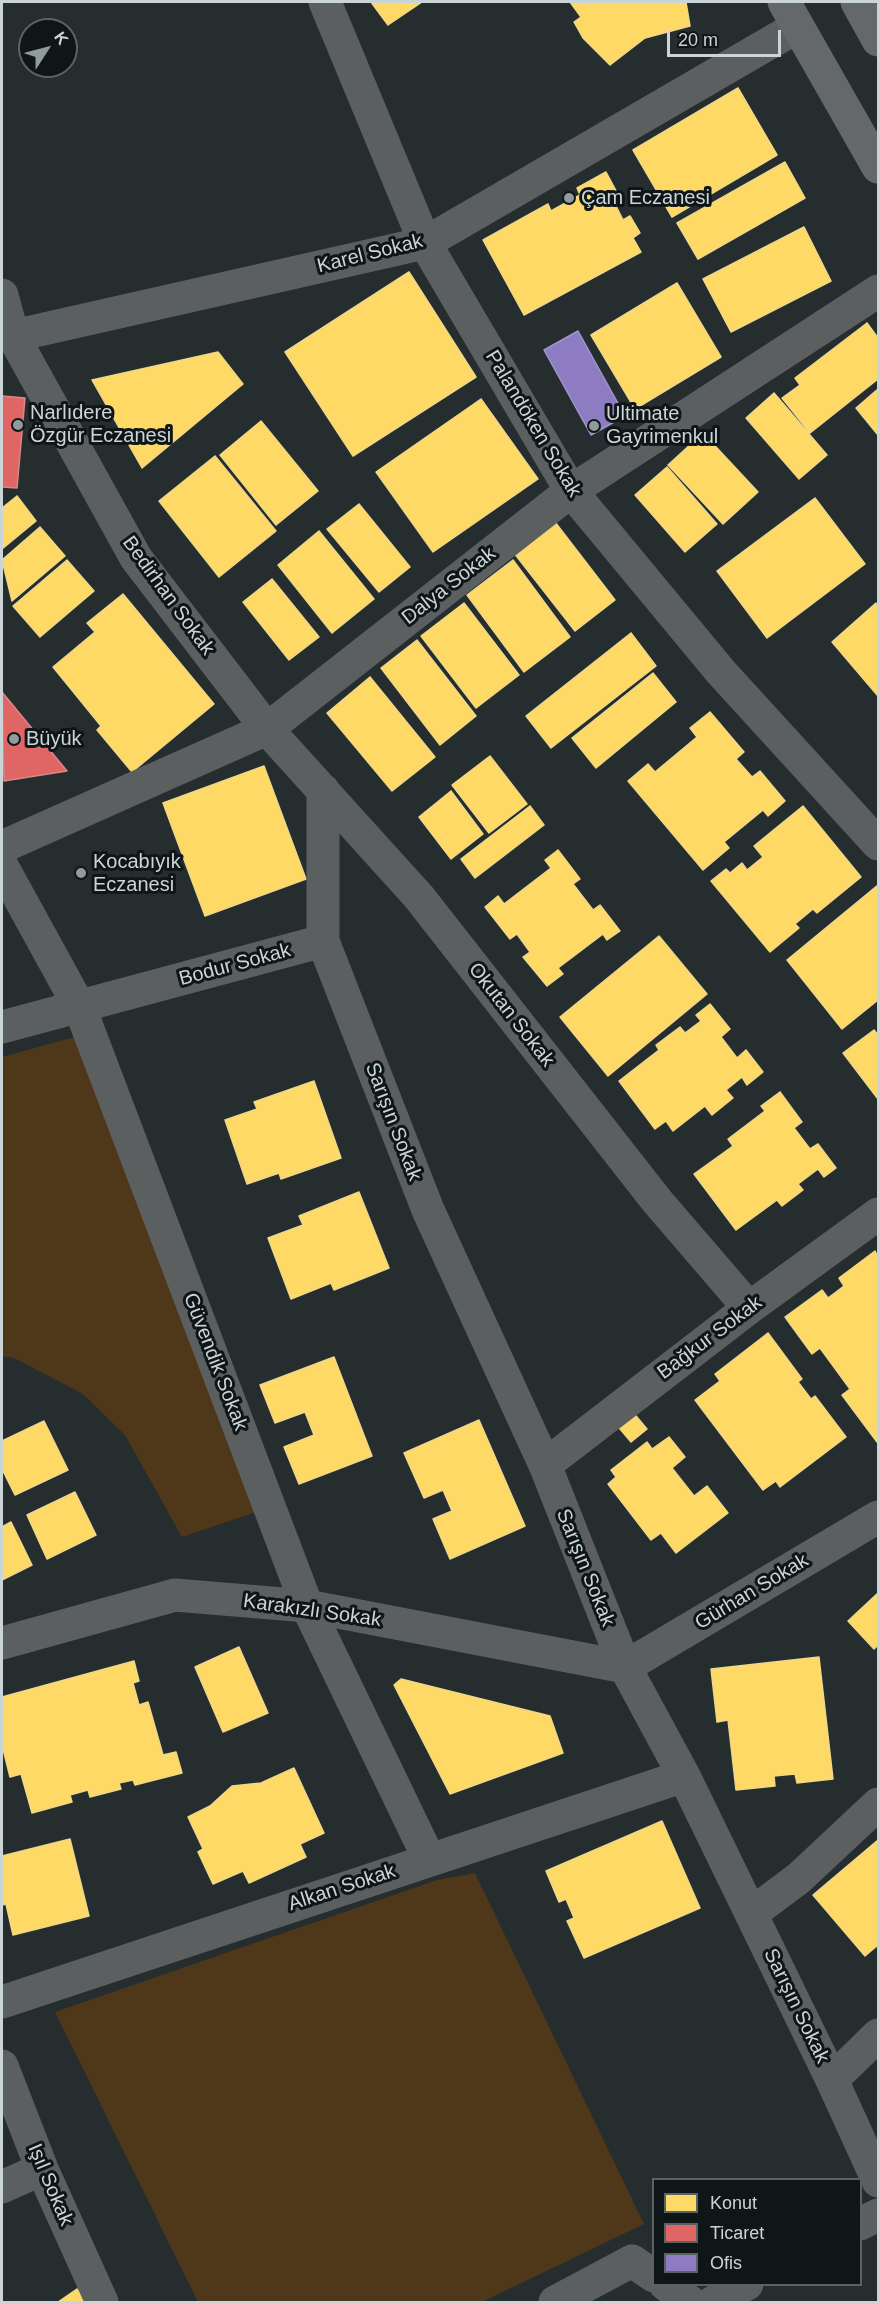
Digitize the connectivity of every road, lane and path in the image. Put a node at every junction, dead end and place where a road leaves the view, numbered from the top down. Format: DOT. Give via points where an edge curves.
graph roads {
  1 [pos="325,2"];
  2 [pos="857,2"];
  3 [pos="790,14"];
  4 [pos="879,40"];
  5 [pos="879,167"];
  6 [pos="425,243"];
  7 [pos="879,291"];
  8 [pos="2,295"];
  9 [pos="7,336"];
  10 [pos="571,491"];
  11 [pos="267,729"];
  12 [pos="323,790"];
  13 [pos="879,844"];
  14 [pos="2,847"];
  15 [pos="2,866"];
  16 [pos="322,941"];
  17 [pos="80,1008"];
  18 [pos="2,1027"];
  19 [pos="879,1214"];
  20 [pos="749,1308"];
  21 [pos="544,1465"];
  22 [pos="879,1517"];
  23 [pos="307,1606"];
  24 [pos="2,1643"];
  25 [pos="625,1667"];
  26 [pos="684,1776"];
  27 [pos="879,1804"];
  28 [pos="429,1859"];
  29 [pos="751,1914"];
  30 [pos="2,2002"];
  31 [pos="879,2035"];
  32 [pos="2,2066"];
  33 [pos="832,2080"];
  34 [pos="42,2169"];
  35 [pos="879,2181"];
  36 [pos="2,2187"];
  37 [pos="879,2215"];
  38 [pos="862,2224"];
  39 [pos="652,2275"];
  40 [pos="668,2286"];
  41 [pos="743,2286"];
  42 [pos="102,2302"];
  43 [pos="555,2302"];
  44 [pos="690,2302"];
  45 [pos="713,2302"];
  1 -- 6 [label="street, Palandöken Sokak"];
  2 -- 4 [label="main road"];
  3 -- 5 [label="main road"];
  3 -- 6 [label="street, Karel Sokak"];
  6 -- 9 [label="street, Karel Sokak"];
  6 -- 10 [label="street, Palandöken Sokak"];
  7 -- 10 [label="street, Dalya Sokak"];
  8 -- 9 [label="street, Bedirhan Sokak"];
  9 -- 11 [label="street, Bedirhan Sokak" via="136,558"];
  10 -- 11 [label="street, Dalya Sokak"];
  10 -- 13 [label="street, Palandöken Sokak" via="721,672"];
  11 -- 12 [label="street, Okutan Sokak"];
  11 -- 14 [label="street, Dalya Sokak"];
  12 -- 16 [label="street"];
  12 -- 20 [label="street, Okutan Sokak" via="419,897 657,1201"];
  15 -- 17 [label="street, Güvendik Sokak"];
  16 -- 17 [label="street, Bodur Sokak"];
  16 -- 21 [label="street, Sarışın Sokak" via="428,1210"];
  17 -- 18 [label="street, Bodur Sokak"];
  17 -- 23 [label="street, Güvendik Sokak"];
  19 -- 20 [label="street, Bağkur Sokak"];
  20 -- 21 [label="street, Bağkur Sokak"];
  21 -- 25 [label="street, Sarışın Sokak"];
  22 -- 25 [label="street, Gürhan Sokak"];
  23 -- 24 [label="street, Karakızlı Sokak" via="175,1595"];
  23 -- 25 [label="street, Karakızlı Sokak"];
  23 -- 28 [label="street, Güvendik Sokak"];
  25 -- 26 [label="street, Sarışın Sokak"];
  26 -- 28 [label="street, Alkan Sokak"];
  26 -- 29 [label="street, Sarışın Sokak"];
  27 -- 29 [label="street" via="799,1878"];
  28 -- 30 [label="street, Alkan Sokak"];
  29 -- 33 [label="street, Sarışın Sokak"];
  31 -- 33 [label="street"];
  32 -- 34 [label="street, Işıl Sokak"];
  33 -- 35 [label="street, Sarışın Sokak"];
  34 -- 36 [label="street"];
  34 -- 42 [label="street, Işıl Sokak"];
  37 -- 38 [label="street"];
  39 -- 43 [label="street" via="632,2260"];
  40 -- 44 [label="street"];
  41 -- 45 [label="street"];
}
